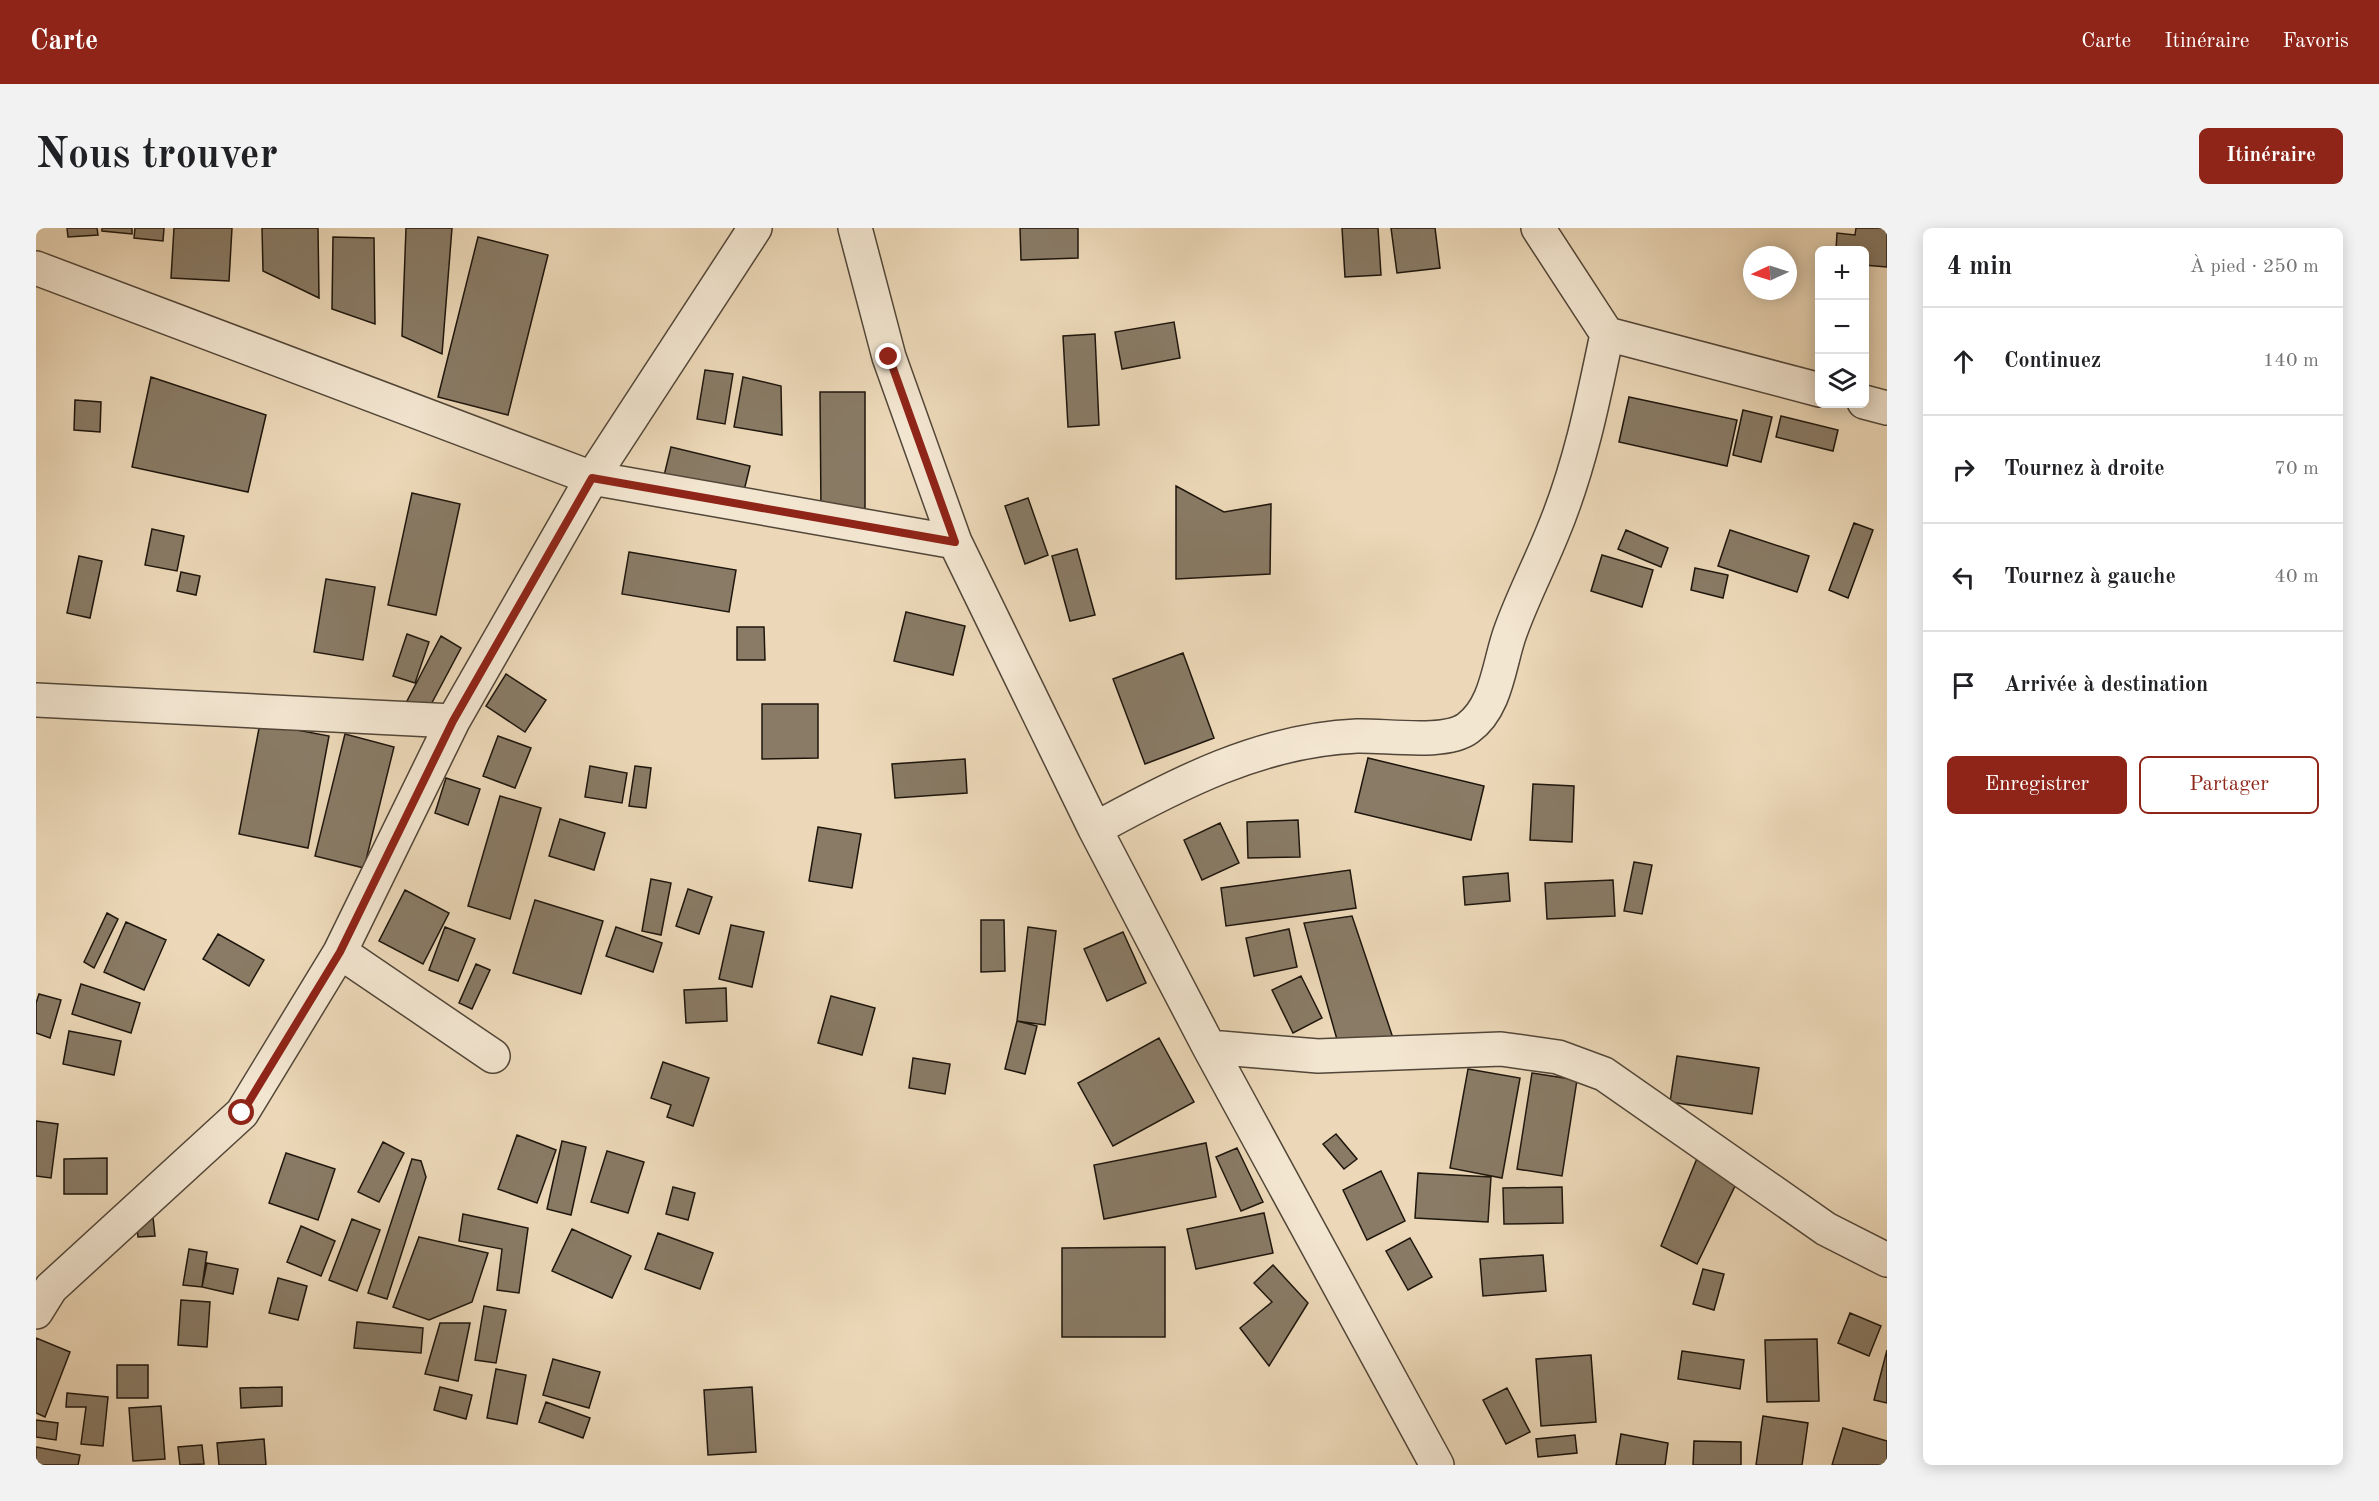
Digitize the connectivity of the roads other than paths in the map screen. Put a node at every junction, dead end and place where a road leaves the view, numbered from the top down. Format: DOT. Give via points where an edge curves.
graph roads {
  1 [pos="755,228"];
  2 [pos="855,228"];
  3 [pos="1538,228"];
  4 [pos="36,268"];
  5 [pos="1607,334"];
  6 [pos="1815,389"];
  7 [pos="1869,403"];
  8 [pos="1887,408"];
  9 [pos="592,478"];
  10 [pos="955,542"];
  11 [pos="36,700"];
  12 [pos="453,721"];
  13 [pos="1095,830"];
  14 [pos="340,952"];
  15 [pos="1209,1047"];
  16 [pos="493,1056"];
  17 [pos="1887,1260"];
  18 [pos="36,1312"];
  19 [pos="1437,1465"];
  1 -- 9 [label="street"];
  2 -- 10 [label="street" via="889,357"];
  3 -- 5 [label="street"];
  4 -- 9 [label="street"];
  5 -- 6 [label="street"];
  5 -- 13 [label="street" via="1576,466 1510,633 1500,672 1486,706 1468,729 1436,737 1356,736 1245,757 1174,786"];
  7 -- 8 [label="street"];
  9 -- 10 [label="street"];
  9 -- 12 [label="street"];
  10 -- 13 [label="street"];
  11 -- 12 [label="street"];
  12 -- 14 [label="street"];
  13 -- 15 [label="street"];
  14 -- 16 [label="street"];
  14 -- 18 [label="street" via="242,1113 51,1288"];
  15 -- 17 [label="street" via="1318,1056 1501,1049 1558,1058 1604,1074 1826,1229"];
  15 -- 19 [label="street"];
}
